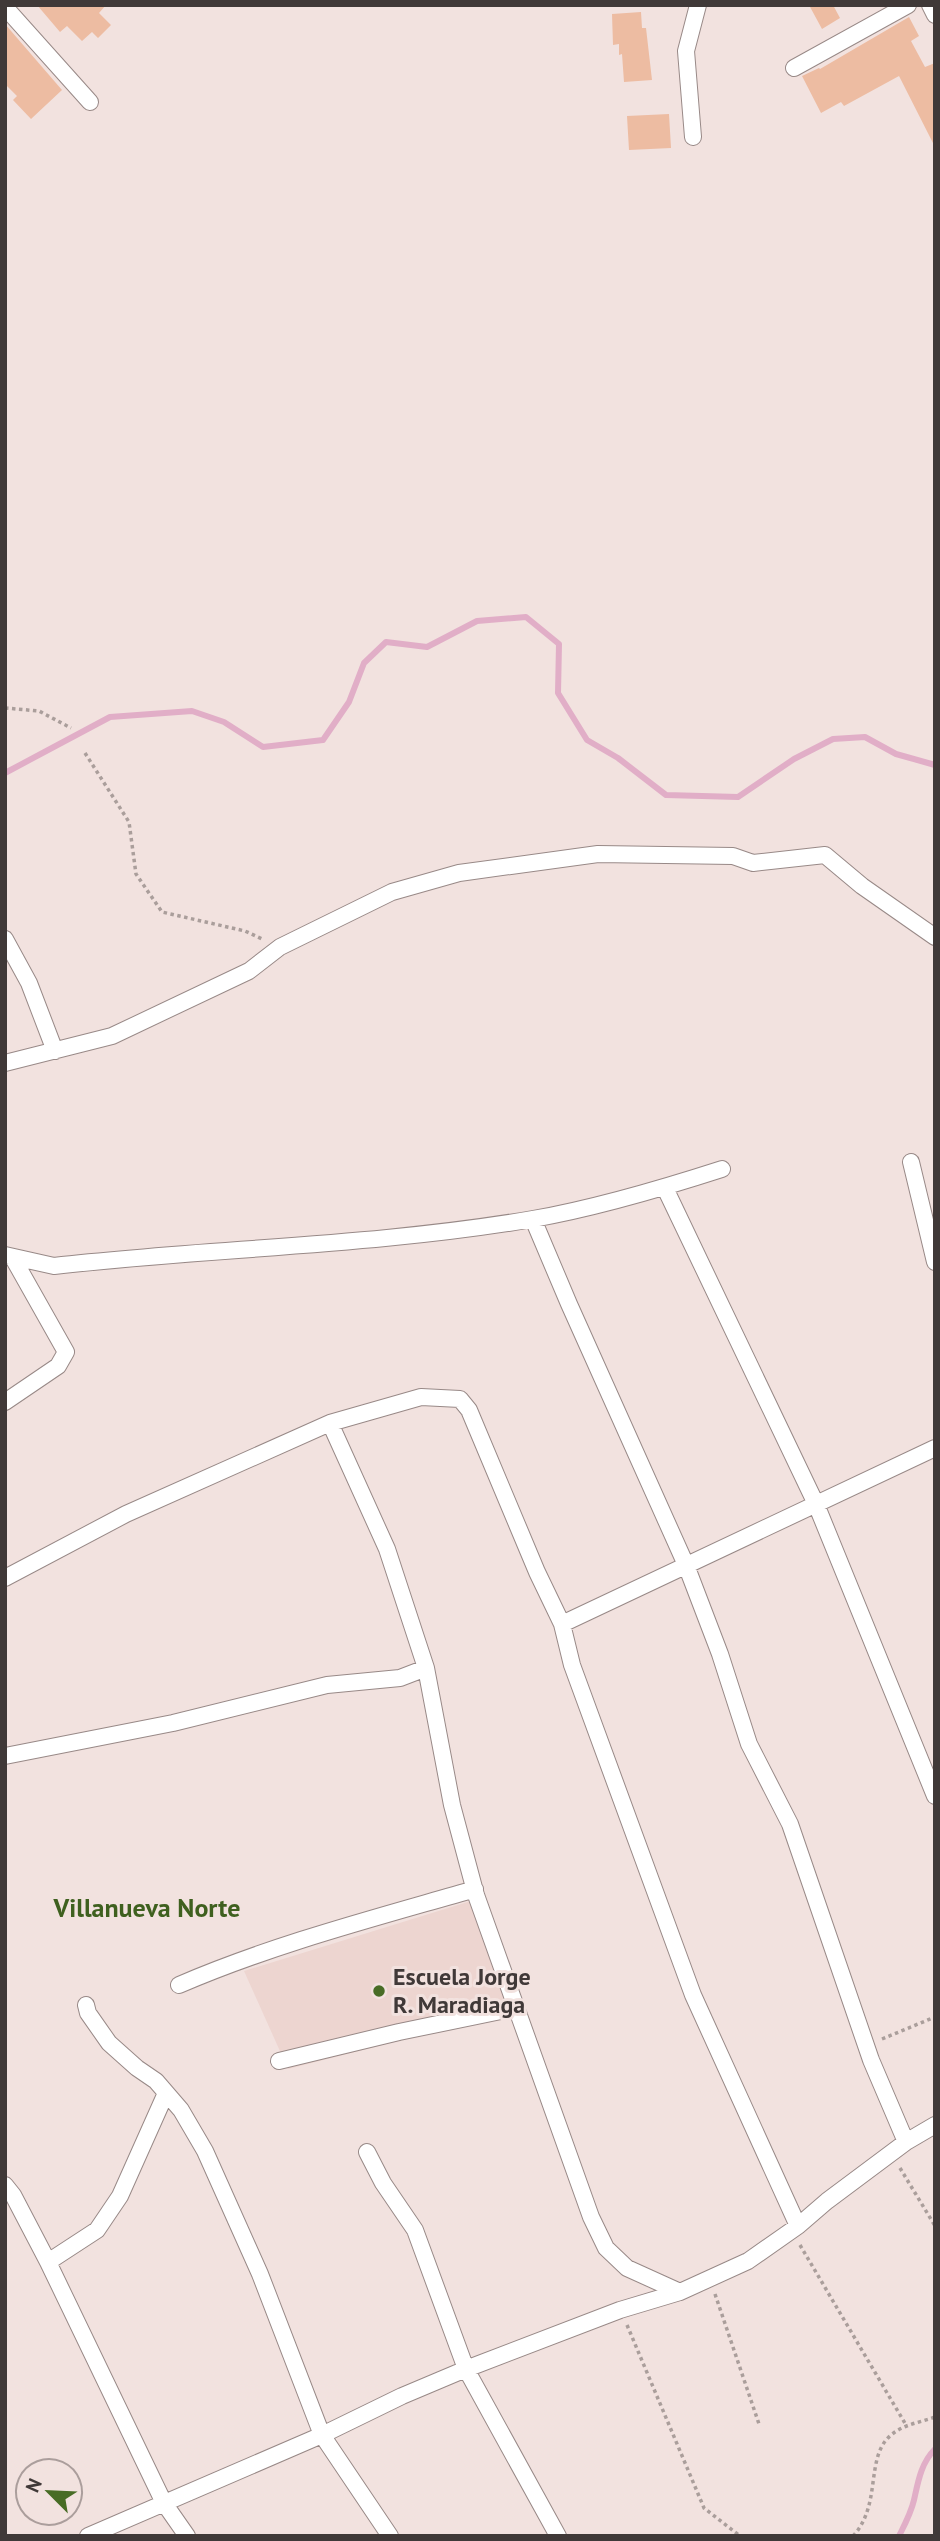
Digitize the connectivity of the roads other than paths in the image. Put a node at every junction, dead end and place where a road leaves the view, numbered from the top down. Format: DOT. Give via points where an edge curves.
graph roads {
  1 [pos="698,5"];
  2 [pos="908,5"];
  3 [pos="930,5"];
  4 [pos="5,7"];
  5 [pos="935,15"];
  6 [pos="794,68"];
  7 [pos="90,102"];
  8 [pos="693,137"];
  9 [pos="935,937"];
  10 [pos="5,939"];
  11 [pos="55,1051"];
  12 [pos="5,1063"];
  13 [pos="911,1162"];
  14 [pos="722,1169"];
  15 [pos="665,1188"];
  16 [pos="533,1219"];
  17 [pos="9,1257"];
  18 [pos="935,1262"];
  19 [pos="5,1402"];
  20 [pos="330,1423"];
  21 [pos="935,1448"];
  22 [pos="816,1504"];
  23 [pos="686,1565"];
  24 [pos="5,1578"];
  25 [pos="562,1624"];
  26 [pos="426,1668"];
  27 [pos="5,1756"];
  28 [pos="935,1796"];
  29 [pos="475,1889"];
  30 [pos="179,1985"];
  31 [pos="86,2005"];
  32 [pos="515,2008"];
  33 [pos="279,2061"];
  34 [pos="166,2092"];
  35 [pos="935,2125"];
  36 [pos="906,2141"];
  37 [pos="367,2152"];
  38 [pos="5,2185"];
  39 [pos="795,2228"];
  40 [pos="48,2262"];
  41 [pos="680,2292"];
  42 [pos="466,2369"];
  43 [pos="322,2435"];
  44 [pos="164,2503"];
  45 [pos="88,2536"];
  46 [pos="187,2536"];
  47 [pos="390,2536"];
  48 [pos="558,2536"];
  1 -- 8 [label="street" via="687,51"];
  2 -- 6 [label="street"];
  3 -- 5 [label="street"];
  4 -- 7 [label="street"];
  9 -- 11 [label="street" via="862,887 825,855 753,863 733,856 597,854 459,873 392,892 280,947 250,971 112,1036"];
  10 -- 11 [label="street" via="29,983"];
  11 -- 12 [label="street"];
  13 -- 18 [label="street"];
  14 -- 15 [label="street"];
  15 -- 16 [label="street"];
  15 -- 22 [label="street"];
  16 -- 17 [label="street" via="360,1241 54,1266"];
  16 -- 23 [label="street"];
  17 -- 19 [label="street" via="66,1352 58,1366"];
  20 -- 24 [label="street" via="127,1514"];
  20 -- 25 [label="street" via="421,1398 460,1399 469,1410"];
  20 -- 26 [label="street" via="387,1549"];
  21 -- 22 [label="street"];
  22 -- 23 [label="street"];
  22 -- 28 [label="street"];
  23 -- 25 [label="street"];
  23 -- 36 [label="street" via="749,1744 790,1824 866,2046"];
  25 -- 39 [label="street" via="572,1665 693,1995"];
  26 -- 27 [label="street" via="401,1678 327,1685 173,1723"];
  26 -- 29 [label="street" via="452,1805"];
  29 -- 30 [label="street" via="290,1942"];
  29 -- 32 [label="street"];
  31 -- 34 [label="street" via="109,2043"];
  32 -- 33 [label="street"];
  32 -- 41 [label="street" via="606,2248 627,2268"];
  34 -- 40 [label="street" via="120,2196 97,2230"];
  34 -- 43 [label="street" via="205,2151 260,2274"];
  35 -- 36 [label="street"];
  36 -- 39 [label="street"];
  37 -- 42 [label="street" via="415,2230"];
  38 -- 40 [label="street"];
  39 -- 41 [label="street" via="748,2261"];
  40 -- 44 [label="street"];
  41 -- 42 [label="street"];
  42 -- 43 [label="street"];
  42 -- 48 [label="street"];
  43 -- 44 [label="street"];
  43 -- 47 [label="street"];
  44 -- 45 [label="street"];
  44 -- 46 [label="street"];
}
